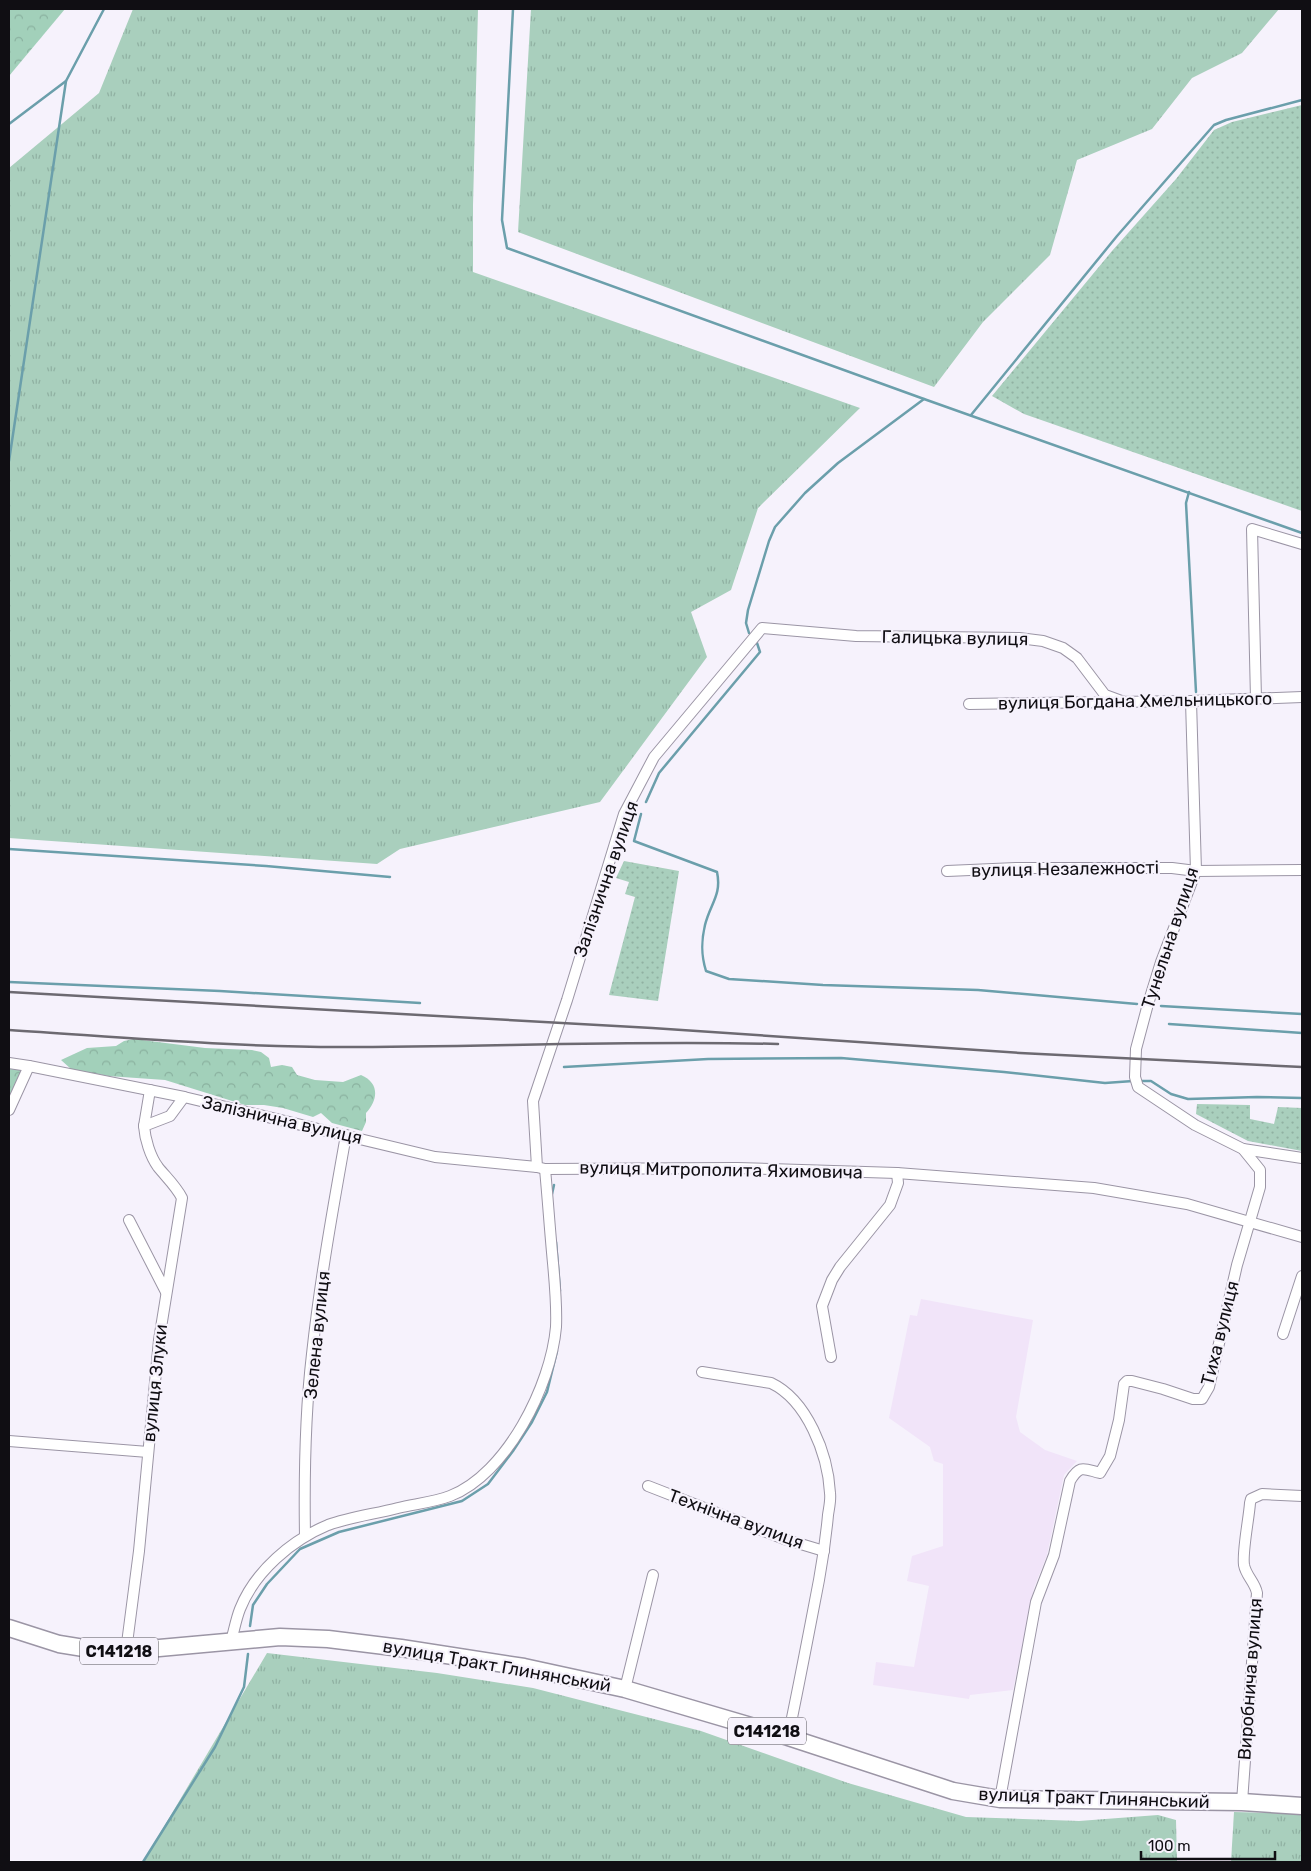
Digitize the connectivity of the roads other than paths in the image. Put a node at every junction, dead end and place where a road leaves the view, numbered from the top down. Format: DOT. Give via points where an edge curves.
graph roads {
  1 [pos="1302,544"];
  2 [pos="762,628"];
  3 [pos="1302,697"];
  4 [pos="1256,699"];
  5 [pos="1191,701"];
  6 [pos="1124,702"];
  7 [pos="968,704"];
  8 [pos="947,870"];
  9 [pos="1302,870"];
  10 [pos="1196,871"];
  11 [pos="9,1063"];
  12 [pos="29,1066"];
  13 [pos="150,1090"];
  14 [pos="184,1097"];
  15 [pos="9,1110"];
  16 [pos="144,1126"];
  17 [pos="346,1135"];
  18 [pos="1242,1149"];
  19 [pos="1302,1158"];
  20 [pos="541,1168"];
  21 [pos="897,1173"];
  22 [pos="129,1220"];
  23 [pos="1249,1221"];
  24 [pos="1302,1237"];
  25 [pos="1302,1276"];
  26 [pos="166,1292"];
  27 [pos="1283,1334"];
  28 [pos="831,1357"];
  29 [pos="702,1372"];
  30 [pos="9,1441"];
  31 [pos="148,1452"];
  32 [pos="648,1486"];
  33 [pos="1302,1496"];
  34 [pos="305,1536"];
  35 [pos="824,1551"];
  36 [pos="653,1575"];
  37 [pos="9,1628"];
  38 [pos="231,1641"];
  39 [pos="126,1651"];
  40 [pos="625,1689"];
  41 [pos="788,1737"];
  42 [pos="1000,1799"];
  43 [pos="1242,1802"];
  44 [pos="1302,1806"];
  1 -- 4 [label="street" via="1252,529"];
  2 -- 6 [label="street, Галицька вулиця" via="856,636 1044,641 1078,658 1105,695"];
  2 -- 20 [label="street, Залізнична вулиця" via="654,757 624,814 533,1101"];
  3 -- 4 [label="street, вулиця Богдана Хмельницького"];
  4 -- 5 [label="street, вулиця Богдана Хмельницького"];
  5 -- 6 [label="street, вулиця Богдана Хмельницького"];
  5 -- 10 [label="street, Тунельна вулиця"];
  6 -- 7 [label="street, вулиця Богдана Хмельницького"];
  8 -- 10 [label="street, вулиця Незалежності" via="1172,868"];
  9 -- 10 [label="street, вулиця Незалежності"];
  10 -- 18 [label="street, Тунельна вулиця" via="1148,1004 1136,1055 1136,1082 1194,1125"];
  11 -- 12 [label="street, Залізнична вулиця"];
  12 -- 13 [label="street, Залізнична вулиця"];
  12 -- 15 [label="street"];
  13 -- 14 [label="street, Залізнична вулиця"];
  13 -- 16 [label="street, вулиця Злуки"];
  14 -- 16 [label="street" via="170,1116"];
  14 -- 17 [label="street, Залізнична вулиця"];
  16 -- 26 [label="street, вулиця Злуки" via="156,1165 182,1198"];
  17 -- 20 [label="street, Залізнична вулиця" via="435,1157"];
  17 -- 34 [label="street, Зелена вулиця" via="331,1214 312,1355 304,1467"];
  18 -- 19 [label="street"];
  18 -- 23 [label="street" via="1260,1170 1261,1180"];
  20 -- 21 [label="street, вулиця Митрополита Яхимовича" via="737,1168"];
  20 -- 34 [label="street, Залізнична вулиця" via="556,1328 546,1376 534,1404 511,1442 494,1465 450,1496 330,1525"];
  21 -- 23 [label="street, вулиця Митрополита Яхимовича" via="1094,1188 1186,1204"];
  21 -- 28 [label="street" via="898,1183 890,1205 840,1267 822,1306"];
  22 -- 26 [label="street"];
  23 -- 24 [label="street, вулиця Митрополита Яхимовича"];
  23 -- 42 [label="street, Тиха вулиця" via="1209,1387 1202,1399 1193,1400 1127,1381 1110,1456 1100,1473 1084,1468 1068,1486 1054,1555 1036,1602"];
  25 -- 27 [label="street"];
  26 -- 31 [label="street, вулиця Злуки"];
  29 -- 35 [label="street, Технічна вулиця" via="776,1386 788,1394 809,1420 822,1452 830,1493"];
  30 -- 31 [label="street"];
  31 -- 39 [label="street, вулиця Злуки"];
  32 -- 35 [label="street, Технічна вулиця" via="784,1539"];
  33 -- 43 [label="street, Виробнича вулиця" via="1262,1494 1251,1499 1244,1564 1257,1593"];
  34 -- 38 [label="street, Залізнична вулиця" via="254,1582 240,1608"];
  35 -- 41 [label="street, Технічна вулиця"];
  36 -- 40 [label="street"];
  37 -- 39 [label="main road, вулиця Тракт Глинянський / С141218" via="59,1644"];
  38 -- 39 [label="main road, вулиця Тракт Глинянський / С141218"];
  38 -- 40 [label="main road, вулиця Тракт Глинянський / С141218" via="280,1637 337,1640 524,1667"];
  40 -- 41 [label="main road, вулиця Тракт Глинянський / С141218"];
  41 -- 42 [label="main road, вулиця Тракт Глинянський / С141218" via="953,1792"];
  42 -- 43 [label="main road, вулиця Тракт Глинянський / С141218"];
  43 -- 44 [label="main road, вулиця Тракт Глинянський / С141218"];
}
